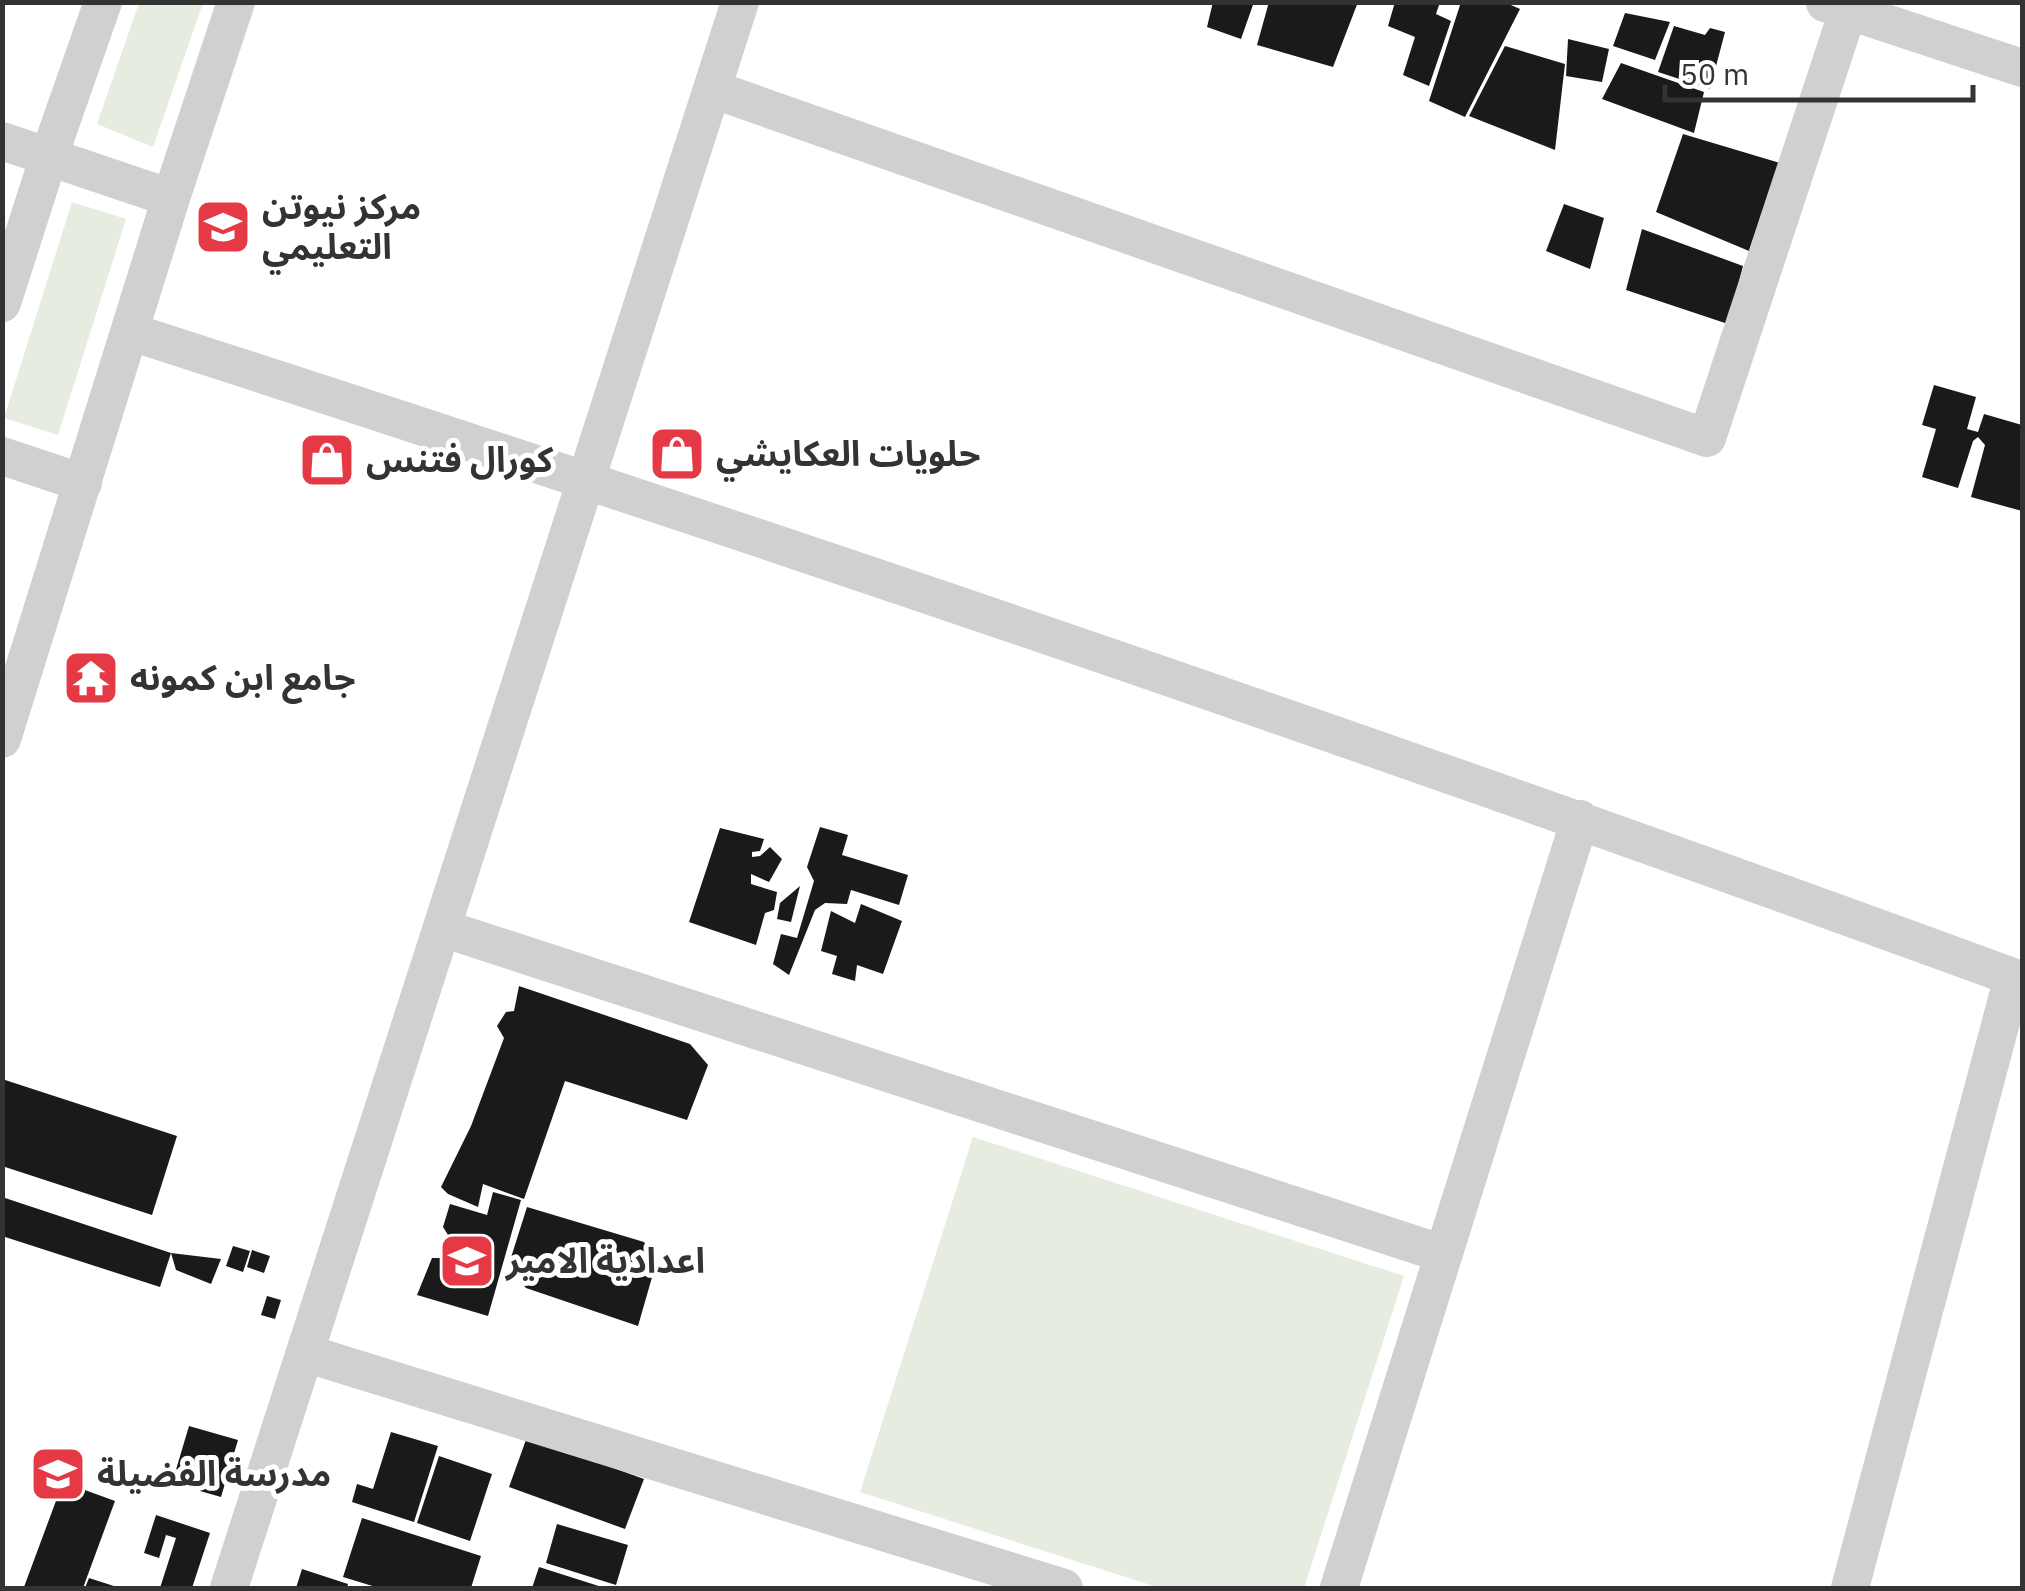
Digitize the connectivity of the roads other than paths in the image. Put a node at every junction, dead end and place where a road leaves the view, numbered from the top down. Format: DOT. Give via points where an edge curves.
graph roads {
  1 [pos="103,2"];
  2 [pos="236,2"];
  3 [pos="740,2"];
  4 [pos="1835,7"];
  5 [pos="2022,68"];
  6 [pos="712,88"];
  7 [pos="2,141"];
  8 [pos="48,156"];
  9 [pos="171,198"];
  10 [pos="2,303"];
  11 [pos="131,332"];
  12 [pos="2,456"];
  13 [pos="587,478"];
  14 [pos="83,483"];
  15 [pos="2,740"];
  16 [pos="1580,819"];
  17 [pos="442,928"];
  18 [pos="1444,1254"];
  19 [pos="305,1353"];
  20 [pos="229,1588"];
  21 [pos="1064,1588"];
  22 [pos="1338,1588"];
  23 [pos="1850,1588"];
  1 -- 8 [label="street"];
  2 -- 9 [label="street"];
  3 -- 6 [label="street"];
  4 -- 5 [label="street"];
  4 -- 6 [label="street" via="1707,438"];
  6 -- 13 [label="street"];
  7 -- 8 [label="street"];
  8 -- 9 [label="street"];
  8 -- 10 [label="street"];
  9 -- 11 [label="street"];
  11 -- 13 [label="street"];
  11 -- 14 [label="street"];
  12 -- 14 [label="street"];
  13 -- 16 [label="street"];
  13 -- 17 [label="street"];
  14 -- 15 [label="street"];
  16 -- 18 [label="street"];
  16 -- 23 [label="street" via="2012,977"];
  17 -- 18 [label="street"];
  17 -- 19 [label="street"];
  18 -- 22 [label="street"];
  19 -- 20 [label="street"];
  19 -- 21 [label="street"];
}
